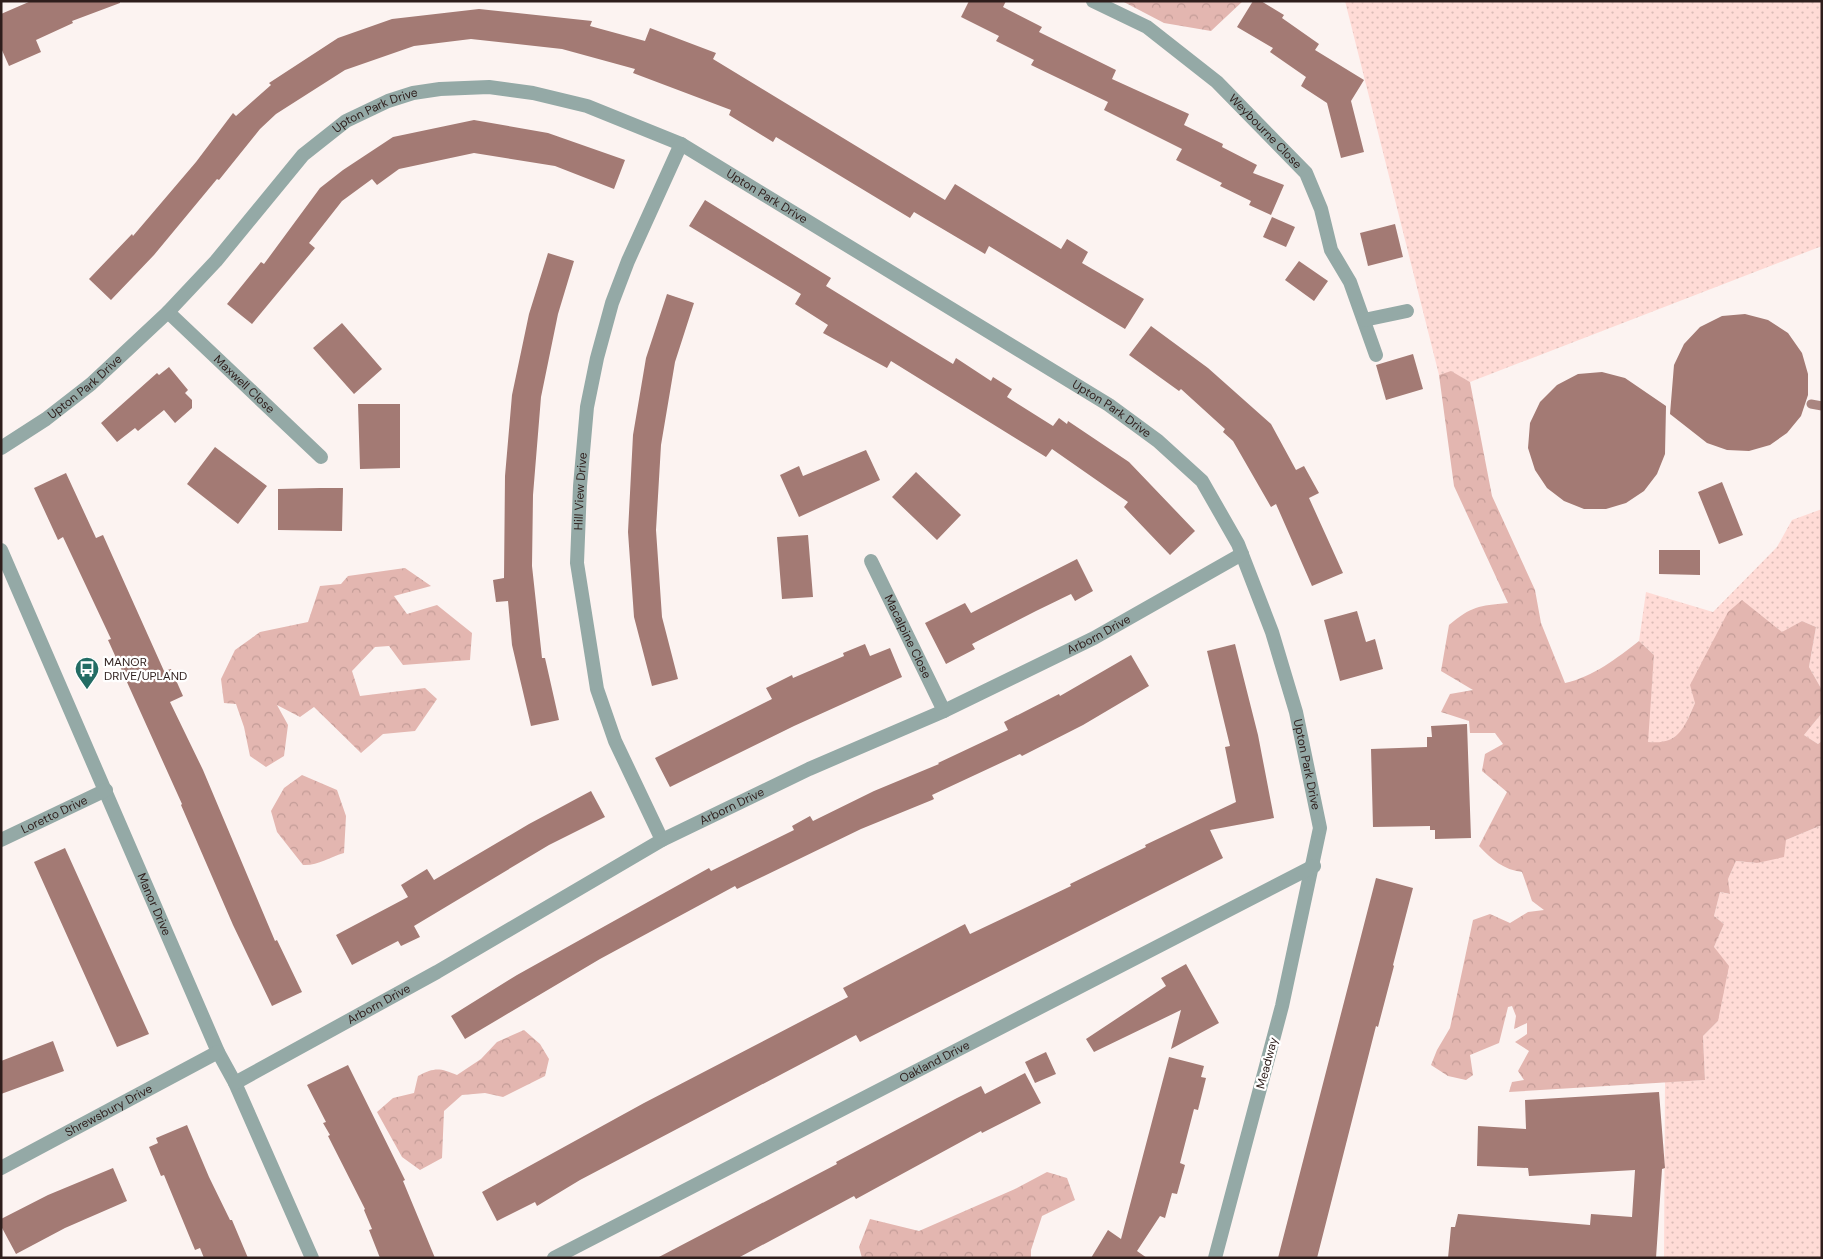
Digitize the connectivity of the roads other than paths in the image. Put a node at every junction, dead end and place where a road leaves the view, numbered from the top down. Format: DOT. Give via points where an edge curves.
graph roads {
  1 [pos="1093,1"];
  2 [pos="681,144"];
  3 [pos="1408,310"];
  4 [pos="168,312"];
  5 [pos="1364,320"];
  6 [pos="1376,355"];
  7 [pos="1,448"];
  8 [pos="321,457"];
  9 [pos="1,550"];
  10 [pos="1242,554"];
  11 [pos="871,561"];
  12 [pos="944,711"];
  13 [pos="106,790"];
  14 [pos="1,840"];
  15 [pos="662,840"];
  16 [pos="1314,866"];
  17 [pos="218,1052"];
  18 [pos="235,1083"];
  19 [pos="1,1168"];
  20 [pos="312,1258"];
  21 [pos="554,1258"];
  22 [pos="1215,1258"];
  1 -- 5 [label="street, Weybourne Close" via="1147,28 1217,82 1306,173 1321,209 1331,250 1350,282"];
  2 -- 4 [label="street, Upton Park Drive" via="587,106 534,93 489,87 440,89 388,101 346,121 303,155 216,261"];
  2 -- 10 [label="street, Upton Park Drive" via="1109,405 1158,440 1202,481"];
  2 -- 15 [label="street, Hill View Drive" via="628,261 597,358 587,407 577,563 597,689 615,741"];
  3 -- 5 [label="street"];
  4 -- 7 [label="street, Upton Park Drive" via="91,384"];
  4 -- 8 [label="street, Maxwell Close"];
  5 -- 6 [label="street, Weybourne Close"];
  9 -- 13 [label="street, Manor Drive"];
  10 -- 12 [label="street, Arborn Drive" via="1094,638"];
  10 -- 16 [label="street, Upton Park Drive" via="1272,632 1296,712 1320,828"];
  11 -- 12 [label="street, Macalpine Close"];
  12 -- 15 [label="street, Arborn Drive" via="809,769"];
  13 -- 14 [label="street, Loretto Drive"];
  13 -- 17 [label="street, Manor Drive"];
  15 -- 18 [label="street, Arborn Drive" via="429,976"];
  16 -- 21 [label="street, Oakland Drive"];
  16 -- 22 [label="street, Meadway" via="1282,1006"];
  17 -- 18 [label="street, Manor Drive"];
  17 -- 19 [label="street, Shrewsbury Drive"];
  18 -- 20 [label="street, Manor Drive"];
}
